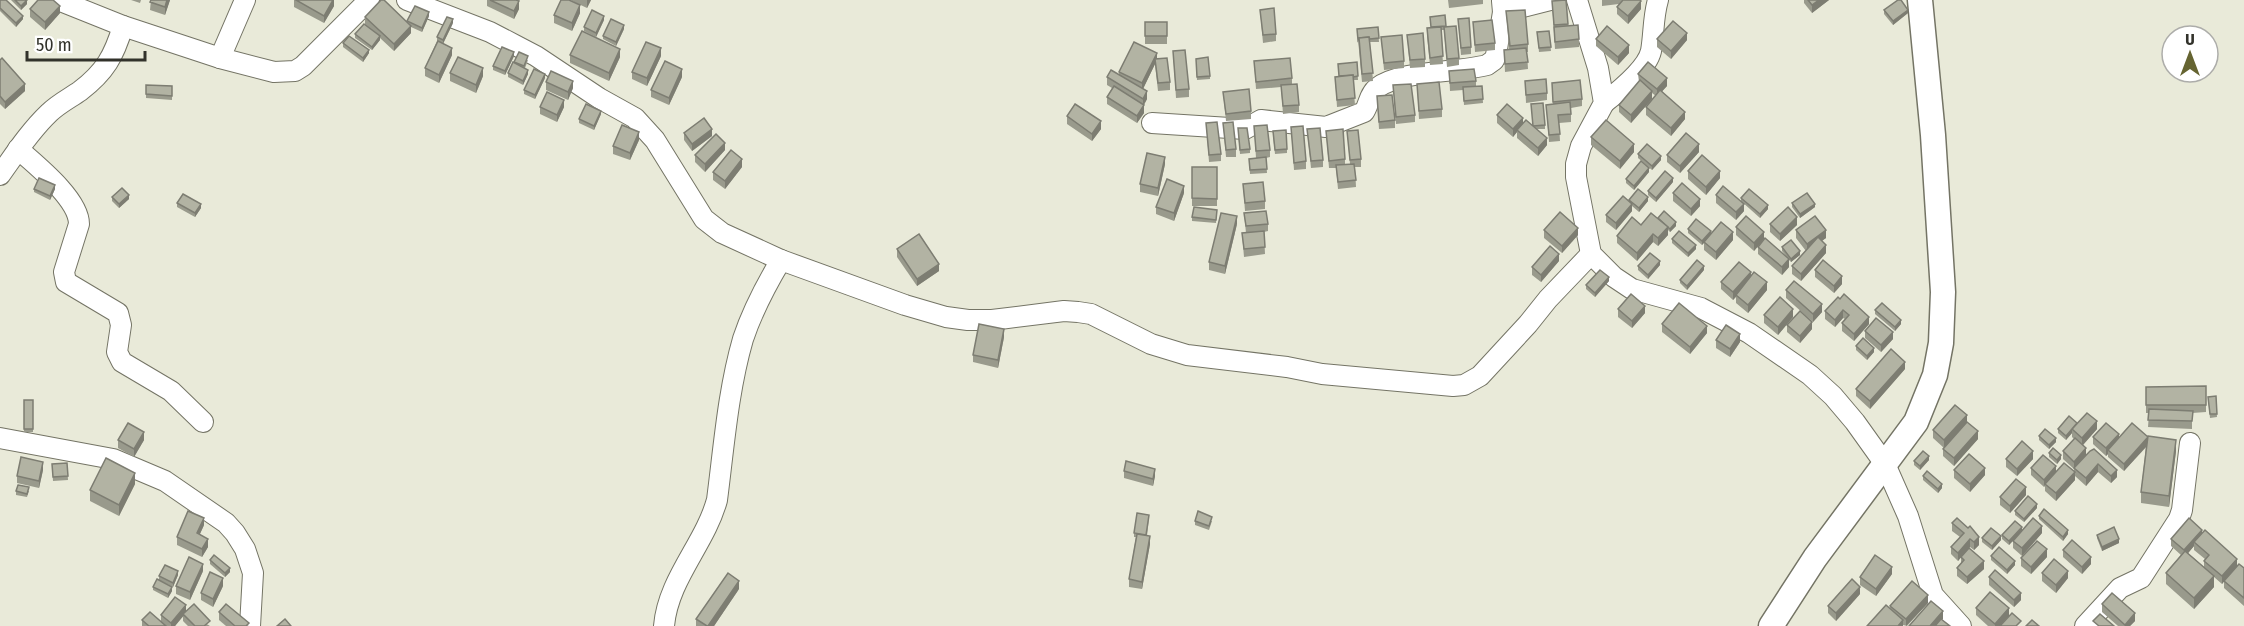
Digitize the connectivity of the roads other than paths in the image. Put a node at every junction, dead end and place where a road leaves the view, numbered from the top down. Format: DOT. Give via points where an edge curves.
graph roads {
  1 [pos="58,0"];
  2 [pos="245,0"];
  3 [pos="369,0"];
  4 [pos="407,0"];
  5 [pos="1550,0"];
  6 [pos="1577,0"];
  7 [pos="1658,0"];
  8 [pos="1920,0"];
  9 [pos="1503,6"];
  10 [pos="123,26"];
  11 [pos="220,58"];
  12 [pos="1604,103"];
  13 [pos="1152,123"];
  14 [pos="18,149"];
  15 [pos="0,175"];
  16 [pos="1591,255"];
  17 [pos="781,260"];
  18 [pos="203,422"];
  19 [pos="0,438"];
  20 [pos="2190,443"];
  21 [pos="1885,464"];
  22 [pos="250,626"];
  23 [pos="664,626"];
  24 [pos="1771,626"];
  25 [pos="1961,626"];
  26 [pos="2085,626"];
  1 -- 10 [label="street"];
  2 -- 11 [label="street"];
  3 -- 11 [label="street" via="295,71 274,72"];
  4 -- 17 [label="street" via="490,32 635,118 655,140 704,219 722,233"];
  5 -- 9 [label="street"];
  6 -- 12 [label="street" via="1598,68"];
  7 -- 12 [label="street" via="1647,62"];
  8 -- 21 [label="street" via="1943,292 1941,343 1925,403"];
  9 -- 13 [label="street" via="1496,55 1487,65 1384,84 1372,93 1364,112 1331,126 1262,120 1245,129"];
  10 -- 11 [label="street"];
  10 -- 14 [label="street" via="116,50 104,69 49,113"];
  12 -- 16 [label="street" via="1576,164"];
  14 -- 15 [label="street"];
  14 -- 18 [label="street" via="58,187 80,218 64,272 66,282 118,313 121,325 117,352 122,362 171,391"];
  16 -- 17 [label="street" via="1480,376 1453,386 1187,356 1151,344 1091,314 1078,312 992,321 946,317"];
  16 -- 21 [label="street" via="1632,290 1701,308 1784,356 1833,396"];
  17 -- 23 [label="street" via="744,338 713,514 670,596"];
  19 -- 22 [label="street" via="112,459 165,481 226,523 245,549 253,573"];
  20 -- 26 [label="street" via="2179,519 2141,578 2120,588"];
  21 -- 24 [label="street" via="1815,558"];
  21 -- 25 [label="street" via="1908,516 1934,596"];
}
